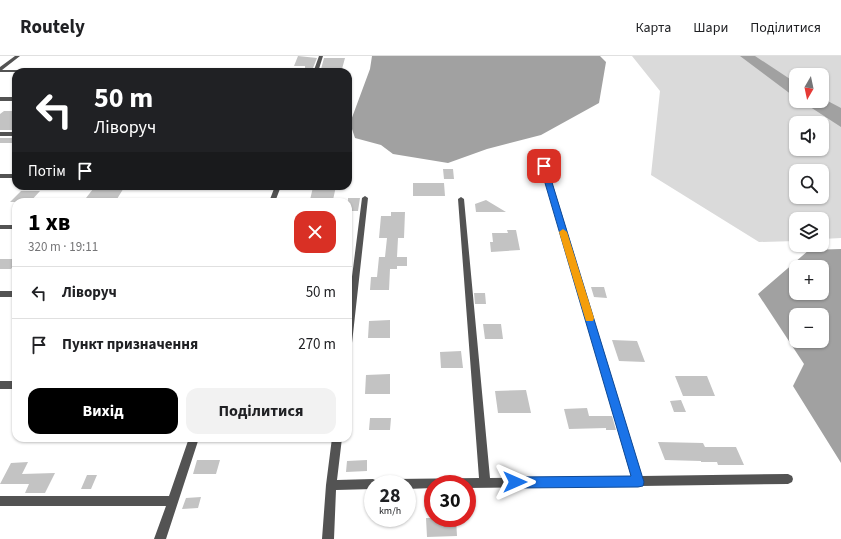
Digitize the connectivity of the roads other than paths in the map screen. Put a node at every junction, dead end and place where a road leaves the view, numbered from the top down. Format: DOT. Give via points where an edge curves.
graph roads {
  1 [pos="18,56"];
  2 [pos="321,56"];
  3 [pos="317,68"];
  4 [pos="0,70"];
  5 [pos="12,70"];
  6 [pos="0,99"];
  7 [pos="12,99"];
  8 [pos="0,134"];
  9 [pos="12,134"];
  10 [pos="544,166"];
  11 [pos="0,176"];
  12 [pos="12,176"];
  13 [pos="365,198"];
  14 [pos="461,199"];
  15 [pos="0,227"];
  16 [pos="12,227"];
  17 [pos="0,294"];
  18 [pos="12,294"];
  19 [pos="352,309"];
  20 [pos="0,385"];
  21 [pos="12,385"];
  22 [pos="193,442"];
  23 [pos="336,442"];
  24 [pos="788,479"];
  25 [pos="484,482"];
  26 [pos="638,482"];
  27 [pos="364,484"];
  28 [pos="416,484"];
  29 [pos="331,485"];
  30 [pos="0,501"];
  31 [pos="173,501"];
  32 [pos="160,539"];
  33 [pos="328,539"];
  1 -- 4 [label="street"];
  2 -- 3 [label="street"];
  4 -- 5 [label="street"];
  6 -- 7 [label="street"];
  8 -- 9 [label="street"];
  10 -- 26 [label="street"];
  11 -- 12 [label="street"];
  13 -- 19 [label="street"];
  14 -- 25 [label="street"];
  15 -- 16 [label="street"];
  17 -- 18 [label="street"];
  20 -- 21 [label="street"];
  22 -- 31 [label="street"];
  23 -- 29 [label="street"];
  24 -- 26 [label="street"];
  25 -- 26 [label="street"];
  25 -- 28 [label="street"];
  27 -- 29 [label="street"];
  29 -- 33 [label="street"];
  30 -- 31 [label="street"];
  31 -- 32 [label="street"];
}
